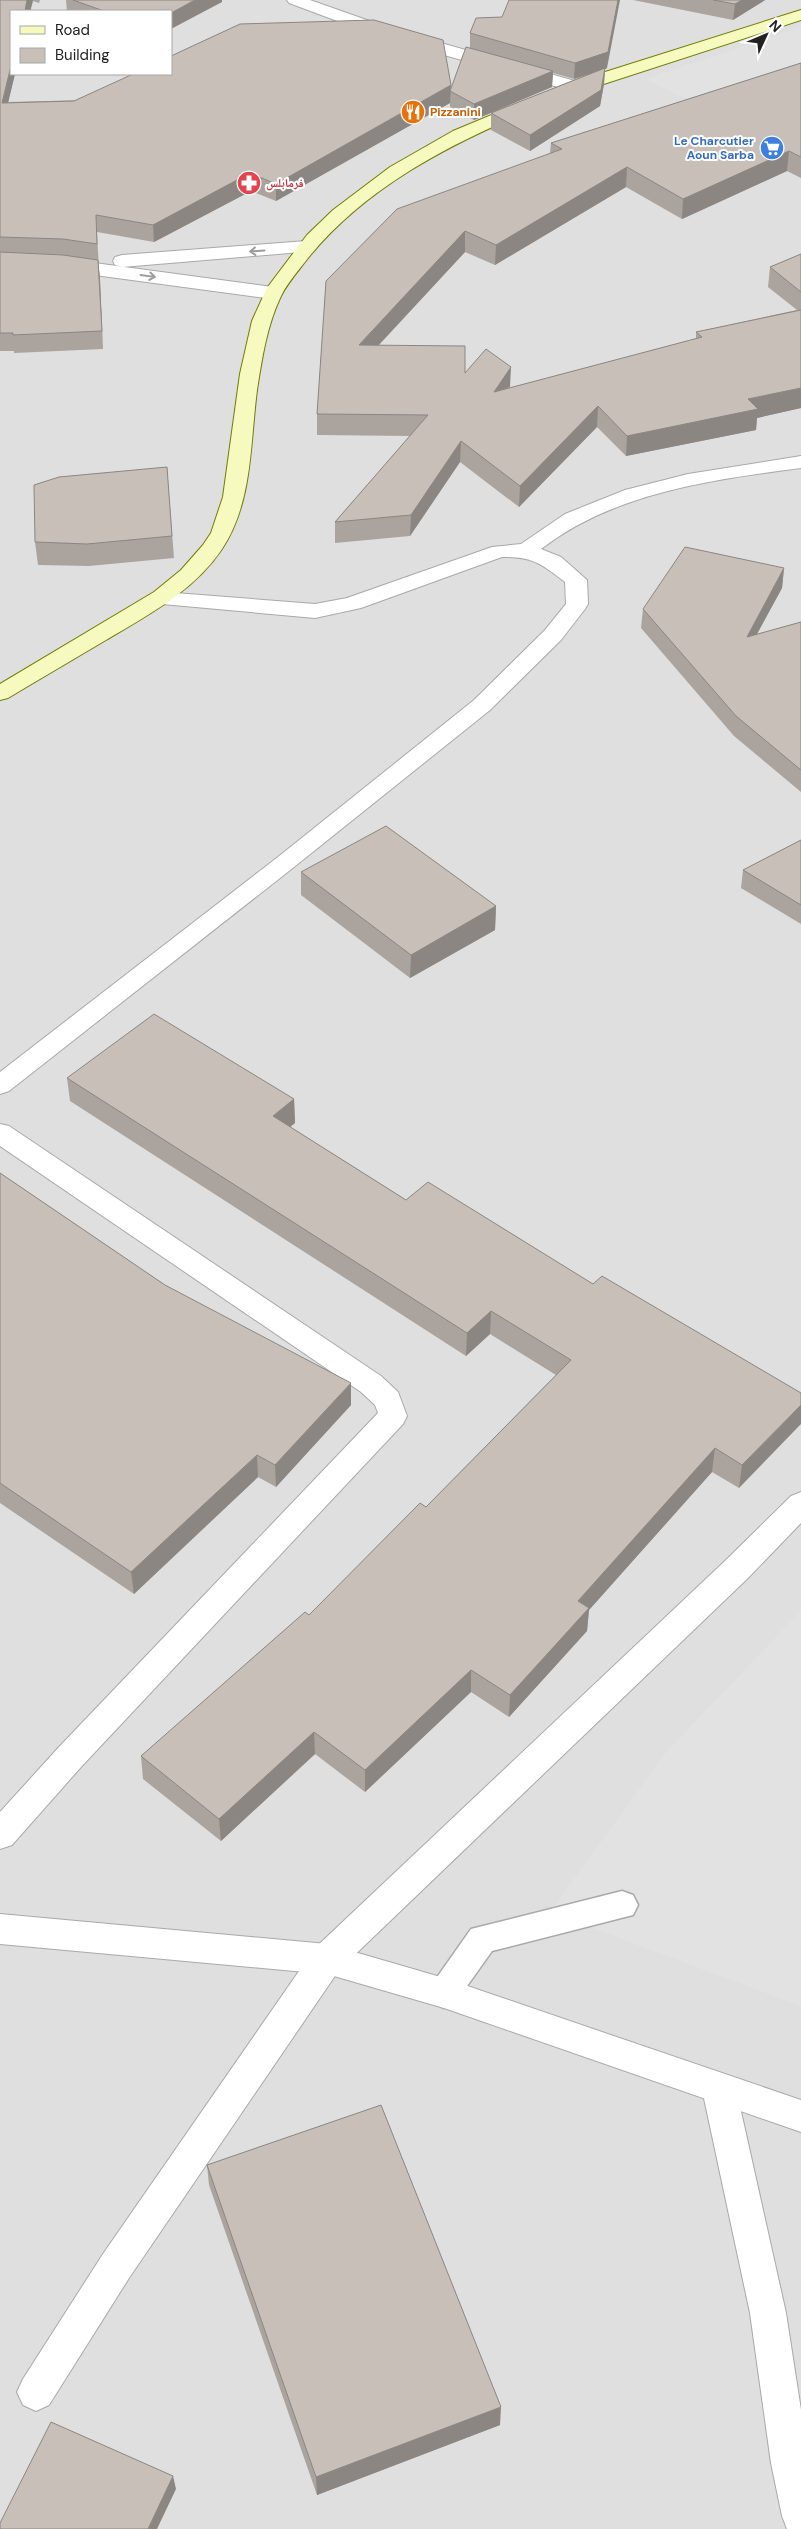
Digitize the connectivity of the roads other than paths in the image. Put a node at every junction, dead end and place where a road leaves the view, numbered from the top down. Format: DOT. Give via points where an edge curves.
graph roads {
  1 [pos="295,0"];
  2 [pos="801,15"];
  3 [pos="576,86"];
  4 [pos="306,247"];
  5 [pos="0,262"];
  6 [pos="66,265"];
  7 [pos="273,293"];
  8 [pos="801,462"];
  9 [pos="526,550"];
  10 [pos="162,598"];
  11 [pos="0,693"];
  12 [pos="0,1085"];
  13 [pos="0,1133"];
  14 [pos="801,1504"];
  15 [pos="0,1835"];
  16 [pos="622,1905"];
  17 [pos="0,1929"];
  18 [pos="327,1959"];
  19 [pos="444,1993"];
  20 [pos="719,2089"];
  21 [pos="801,2116"];
  22 [pos="36,2392"];
  23 [pos="801,2516"];
  1 -- 3 [label="street" via="389,34"];
  2 -- 3 [label="main road"];
  3 -- 4 [label="main road" via="491,120 430,151 340,211"];
  4 -- 6 [label="street, one-way"];
  4 -- 7 [label="main road"];
  5 -- 6 [label="street"];
  6 -- 7 [label="street, one-way"];
  7 -- 10 [label="main road" via="253,349 228,520 213,547 192,573"];
  8 -- 9 [label="street" via="747,469 634,494 579,515"];
  9 -- 10 [label="street" via="498,551 353,603 315,611"];
  9 -- 12 [label="street" via="553,562 576,580 577,604 518,672 482,705 286,862"];
  10 -- 11 [label="main road"];
  13 -- 15 [label="street" via="371,1384 388,1400 393,1416"];
  14 -- 18 [label="street" via="723,1583"];
  16 -- 19 [label="lane" via="482,1939"];
  17 -- 18 [label="street"];
  18 -- 19 [label="street"];
  18 -- 22 [label="street" via="116,2266"];
  19 -- 20 [label="street"];
  20 -- 21 [label="street"];
  20 -- 23 [label="street" via="768,2313"];
}
